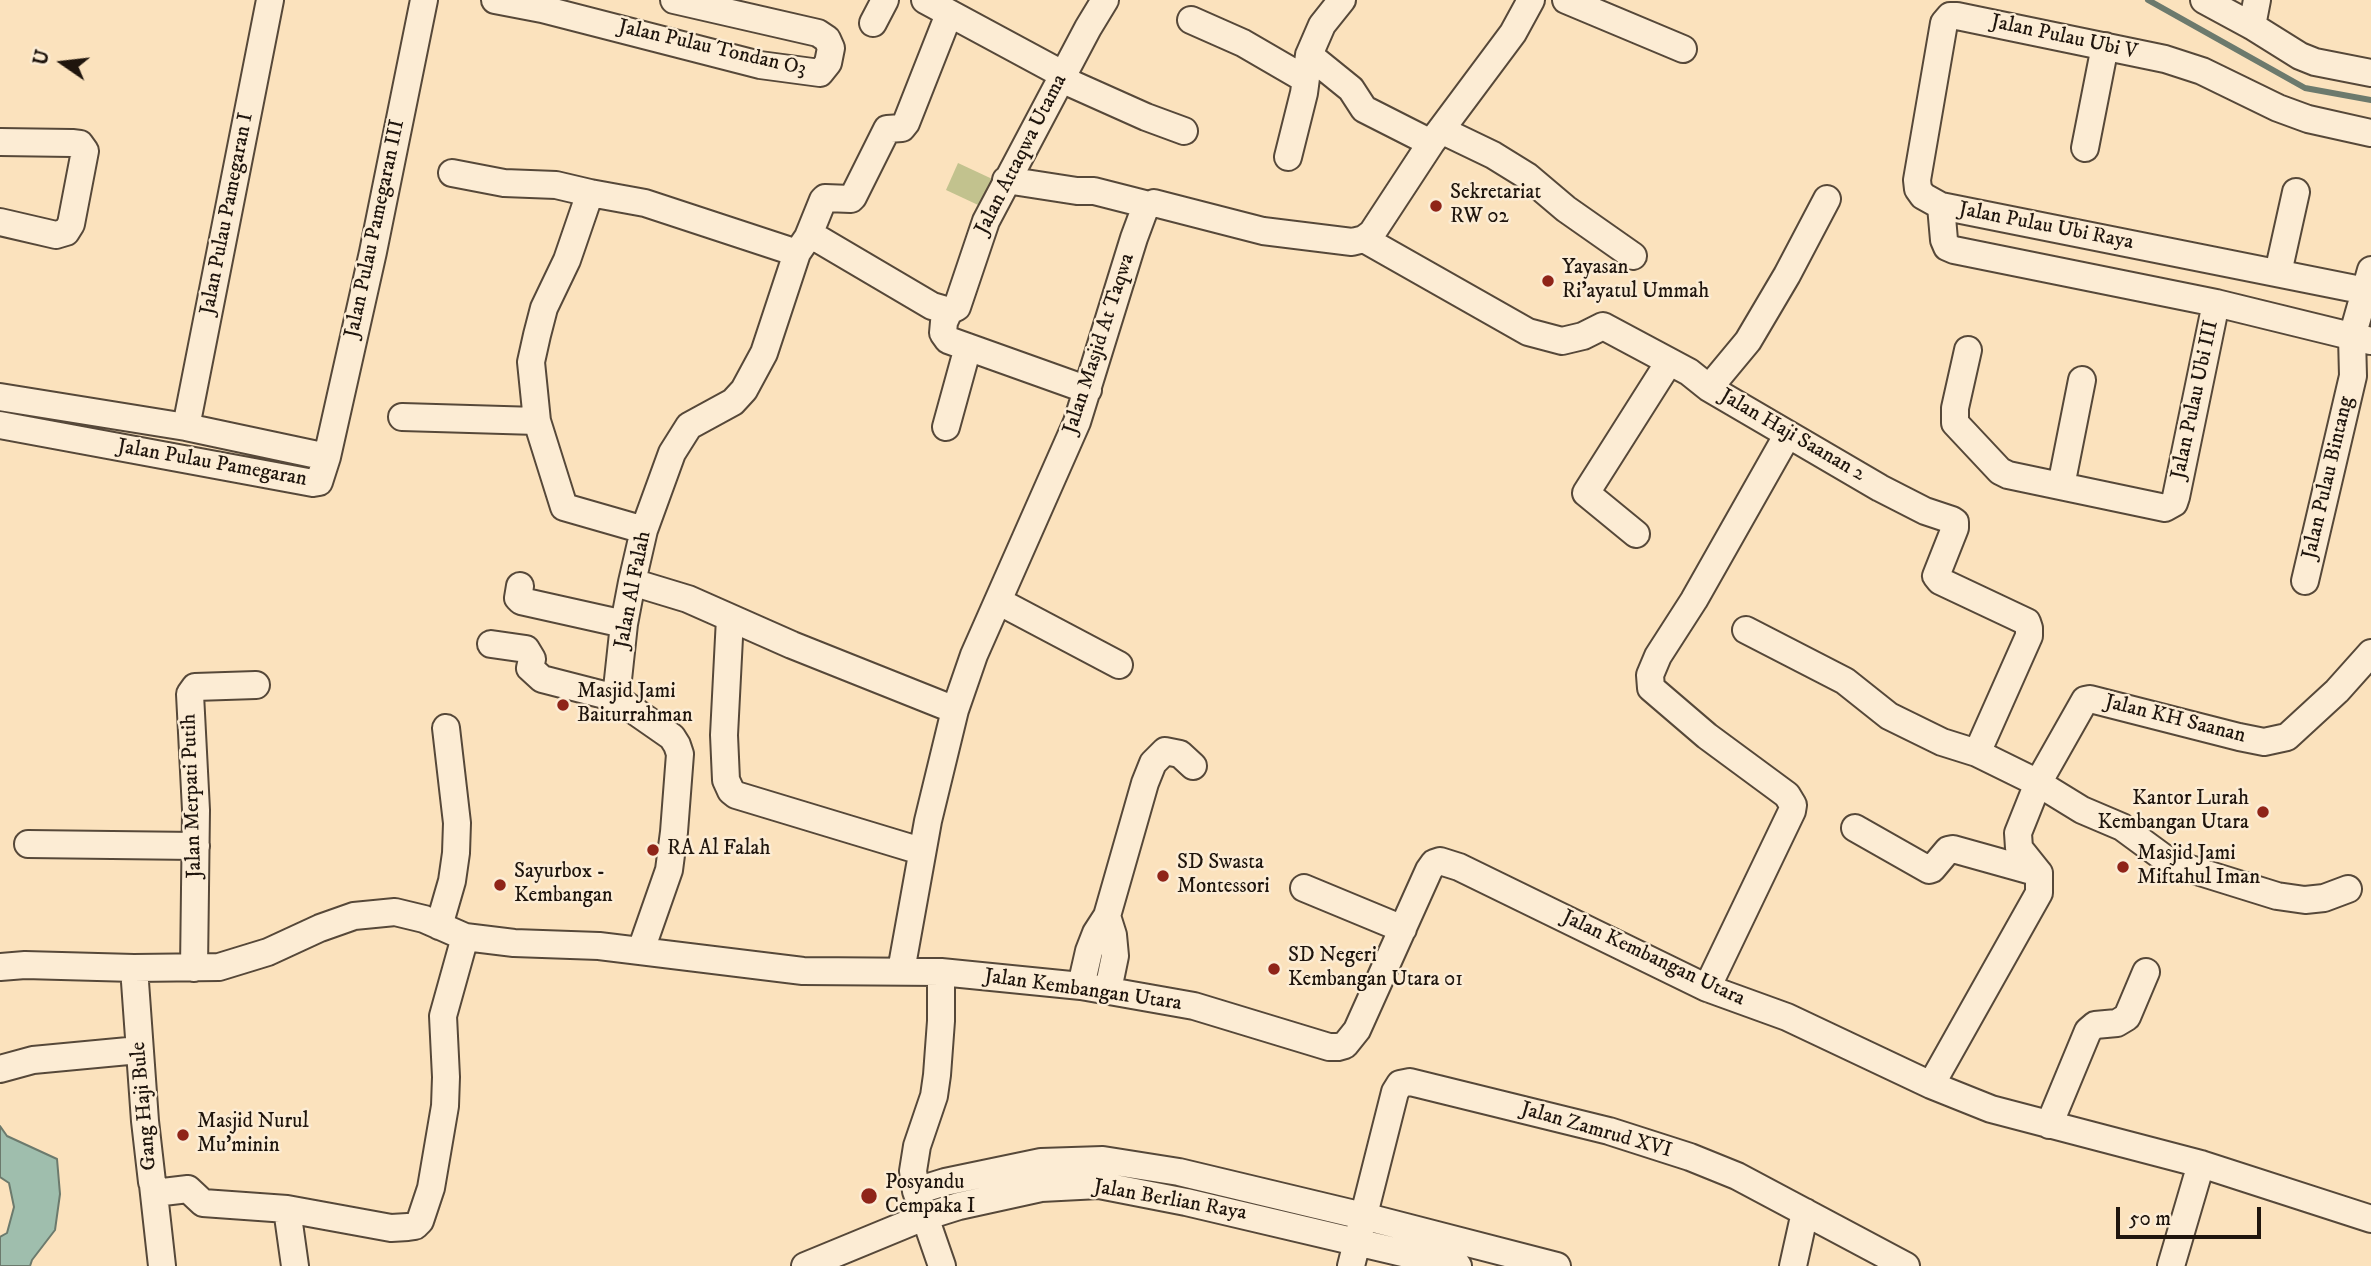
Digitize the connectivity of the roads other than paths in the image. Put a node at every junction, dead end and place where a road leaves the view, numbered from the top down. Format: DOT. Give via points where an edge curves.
graph roads {
  1 [pos="270,0"];
  2 [pos="424,0"];
  3 [pos="495,0"];
  4 [pos="674,0"];
  5 [pos="925,0"];
  6 [pos="1105,0"];
  7 [pos="1342,0"];
  8 [pos="1531,0"];
  9 [pos="1566,0"];
  10 [pos="2204,0"];
  11 [pos="2257,0"];
  12 [pos="950,14"];
  13 [pos="1191,20"];
  14 [pos="2252,26"];
  15 [pos="2105,46"];
  16 [pos="1683,48"];
  17 [pos="1307,67"];
  18 [pos="2371,73"];
  19 [pos="1062,77"];
  20 [pos="1184,131"];
  21 [pos="2371,133"];
  22 [pos="1436,136"];
  23 [pos="0,142"];
  24 [pos="2085,148"];
  25 [pos="1288,157"];
  26 [pos="453,173"];
  27 [pos="1006,180"];
  28 [pos="2296,192"];
  29 [pos="590,193"];
  30 [pos="1828,199"];
  31 [pos="1149,205"];
  32 [pos="1941,206"];
  33 [pos="0,222"];
  34 [pos="1364,239"];
  35 [pos="802,244"];
  36 [pos="1633,256"];
  37 [pos="2278,273"];
  38 [pos="2369,284"];
  39 [pos="2216,303"];
  40 [pos="949,311"];
  41 [pos="2365,343"];
  42 [pos="968,347"];
  43 [pos="1968,351"];
  44 [pos="1669,362"];
  45 [pos="2082,380"];
  46 [pos="1709,388"];
  47 [pos="1088,390"];
  48 [pos="0,397"];
  49 [pos="402,417"];
  50 [pos="537,421"];
  51 [pos="0,425"];
  52 [pos="186,427"];
  53 [pos="946,428"];
  54 [pos="1788,434"];
  55 [pos="327,457"];
  56 [pos="2061,485"];
  57 [pos="644,530"];
  58 [pos="1636,534"];
  59 [pos="2305,581"];
  60 [pos="632,582"];
  61 [pos="520,586"];
  62 [pos="998,601"];
  63 [pos="730,618"];
  64 [pos="624,624"];
  65 [pos="1745,630"];
  66 [pos="491,644"];
  67 [pos="2371,653"];
  68 [pos="1119,665"];
  69 [pos="256,685"];
  70 [pos="616,698"];
  71 [pos="955,710"];
  72 [pos="446,729"];
  73 [pos="1977,753"];
  74 [pos="1193,766"];
  75 [pos="2038,783"];
  76 [pos="1855,828"];
  77 [pos="28,844"];
  78 [pos="195,846"];
  79 [pos="921,851"];
  80 [pos="2039,873"];
  81 [pos="1304,888"];
  82 [pos="2348,889"];
  83 [pos="1107,916"];
  84 [pos="439,926"];
  85 [pos="1403,929"];
  86 [pos="465,937"];
  87 [pos="641,950"];
  88 [pos="0,967"];
  89 [pos="134,968"];
  90 [pos="194,968"];
  91 [pos="901,971"];
  92 [pos="941,972"];
  93 [pos="2146,972"];
  94 [pos="1081,986"];
  95 [pos="1707,989"];
  96 [pos="1108,990"];
  97 [pos="139,1050"];
  98 [pos="0,1069"];
  99 [pos="1931,1085"];
  100 [pos="2049,1125"];
  101 [pos="2201,1164"];
  102 [pos="1101,1173"];
  103 [pos="153,1185"];
  104 [pos="916,1191"];
  105 [pos="287,1209"];
  106 [pos="1805,1212"];
  107 [pos="924,1217"];
  108 [pos="2371,1219"];
  109 [pos="1360,1228"];
  110 [pos="162,1266"];
  111 [pos="295,1266"];
  112 [pos="805,1266"];
  113 [pos="942,1266"];
  114 [pos="1351,1266"];
  115 [pos="1458,1266"];
  116 [pos="1557,1266"];
  117 [pos="1793,1266"];
  118 [pos="1906,1266"];
  119 [pos="2171,1266"];
  1 -- 52 [label="street, Jalan Pulau Pamegaran I"];
  2 -- 55 [label="street, Jalan Pulau Pamegaran III"];
  3 -- 4 [label="street, Jalan Pulau Tondan O3" via="760,65 820,73 828,63 831,48 818,33"];
  5 -- 12 [label="street"];
  6 -- 19 [label="street, Jalan Attaqwa Utama"];
  7 -- 17 [label="street" via="1322,25"];
  8 -- 22 [label="street" via="1513,33"];
  9 -- 16 [label="street"];
  10 -- 14 [label="street"];
  11 -- 14 [label="street"];
  12 -- 19 [label="street"];
  12 -- 35 [label="street, Jalan Al Falah" via="906,123 902,128 887,129 853,197 823,200"];
  13 -- 17 [label="street"];
  14 -- 18 [label="street" via="2315,62"];
  15 -- 21 [label="street, Jalan Pulau Ubi V" via="2202,71 2278,108"];
  15 -- 24 [label="street"];
  15 -- 32 [label="street, Jalan Pulau Ubi V" via="1957,16 1946,18 1917,180 1923,196"];
  17 -- 22 [label="street" via="1351,89 1364,109"];
  17 -- 25 [label="street"];
  19 -- 20 [label="street"];
  19 -- 27 [label="street, Jalan Attaqwa Utama"];
  22 -- 34 [label="street"];
  22 -- 36 [label="street" via="1493,155"];
  23 -- 33 [label="street" via="72,143 85,151 66,232 56,235"];
  26 -- 29 [label="street"];
  27 -- 31 [label="street" via="1094,191"];
  27 -- 40 [label="street, Jalan Attaqwa Utama" via="978,242 960,301"];
  28 -- 37 [label="street"];
  29 -- 35 [label="street"];
  29 -- 50 [label="street" via="537,335 531,362"];
  30 -- 46 [label="street" via="1748,341"];
  31 -- 34 [label="street" via="1263,231 1352,242"];
  31 -- 47 [label="street, Jalan Masjid At Taqwa" via="1134,239"];
  32 -- 37 [label="street, Jalan Pulau Ubi Raya"];
  32 -- 39 [label="street, Jalan Pulau Ubi Raya" via="1944,240 1950,249"];
  34 -- 44 [label="street, Jalan Haji Saanan 2" via="1528,332 1562,341 1603,326"];
  35 -- 40 [label="street" via="820,240 932,306"];
  35 -- 57 [label="street, Jalan Al Falah" via="771,333 744,390 733,402 690,426 672,453"];
  37 -- 38 [label="street, Jalan Pulau Ubi Raya"];
  38 -- 41 [label="street, Jalan Pulau Bintang"];
  39 -- 41 [label="street, Jalan Pulau Ubi Raya"];
  39 -- 56 [label="street, Jalan Pulau Ubi III" via="2174,503 2165,509"];
  40 -- 42 [label="street" via="943,333 948,340"];
  41 -- 59 [label="street, Jalan Pulau Bintang" via="2353,376"];
  42 -- 47 [label="street"];
  42 -- 53 [label="street"];
  43 -- 56 [label="street, Jalan Pulau Ubi III" via="1955,423 2000,471"];
  44 -- 46 [label="street, Jalan Haji Saanan 2"];
  44 -- 58 [label="street" via="1586,493"];
  45 -- 56 [label="street"];
  46 -- 54 [label="street, Jalan Haji Saanan 2"];
  47 -- 62 [label="street, Jalan Masjid At Taqwa"];
  48 -- 52 [label="street, Jalan Pulau Pamegaran"];
  49 -- 50 [label="street"];
  50 -- 57 [label="street" via="564,507"];
  51 -- 55 [label="street, Jalan Pulau Pamegaran" via="313,484 322,477"];
  52 -- 55 [label="street, Jalan Pulau Pamegaran"];
  54 -- 73 [label="street, Jalan Haji Saanan 2" via="1880,488 1955,522 1936,576 2027,622 2029,636"];
  54 -- 95 [label="street" via="1650,675 1651,688 1707,737 1787,795 1793,806"];
  57 -- 60 [label="street, Jalan Al Falah"];
  60 -- 63 [label="street"];
  60 -- 64 [label="street, Jalan Al Falah"];
  61 -- 64 [label="street" via="521,601"];
  62 -- 68 [label="street"];
  62 -- 71 [label="street, Jalan Masjid At Taqwa"];
  63 -- 71 [label="street"];
  63 -- 79 [label="street" via="724,735 726,780 731,791"];
  64 -- 70 [label="street, Jalan Al Falah"];
  65 -- 73 [label="street" via="1845,681 1889,716"];
  66 -- 70 [label="street" via="526,649 530,668 542,679"];
  67 -- 75 [label="street, Jalan KH Saanan" via="2287,737 2264,741 2087,699"];
  69 -- 78 [label="street, Jalan Merpati Putih" via="190,690"];
  70 -- 87 [label="street" via="672,737 680,754 669,870"];
  71 -- 79 [label="street, Jalan Masjid At Taqwa"];
  72 -- 84 [label="street" via="456,853"];
  73 -- 75 [label="street"];
  74 -- 83 [label="street" via="1180,754 1165,751 1153,763"];
  75 -- 80 [label="street, Jalan KH Saanan" via="2017,841"];
  75 -- 82 [label="street" via="2082,810 2122,827 2171,863 2277,896 2305,900"];
  76 -- 80 [label="street" via="1929,870 1953,849"];
  77 -- 78 [label="street"];
  78 -- 90 [label="street, Jalan Merpati Putih"];
  79 -- 91 [label="street, Jalan Masjid At Taqwa"];
  80 -- 99 [label="street" via="2035,899"];
  81 -- 85 [label="street"];
  83 -- 94 [label="street" via="1089,951"];
  83 -- 96 [label="street" via="1115,956"];
  84 -- 86 [label="street, Jalan Kembangan Utara"];
  84 -- 90 [label="street, Jalan Kembangan Utara" via="403,913 354,915 244,961"];
  85 -- 95 [label="street, Jalan Kembangan Utara" via="1429,870 1440,861"];
  85 -- 96 [label="street, Jalan Kembangan Utara" via="1357,1030 1338,1047 1194,1006"];
  86 -- 87 [label="street, Jalan Kembangan Utara"];
  86 -- 105 [label="street" via="443,1016 445,1106 431,1188 420,1221 415,1226 391,1228"];
  87 -- 91 [label="street, Jalan Kembangan Utara" via="803,971"];
  88 -- 89 [label="street, Jalan Kembangan Utara"];
  89 -- 90 [label="street, Jalan Kembangan Utara"];
  89 -- 97 [label="street, Gang Haji Bule"];
  91 -- 92 [label="street, Jalan Kembangan Utara"];
  92 -- 94 [label="street, Jalan Kembangan Utara"];
  92 -- 104 [label="street" via="937,1075 915,1159"];
  93 -- 100 [label="street" via="2127,1017 2088,1031"];
  94 -- 96 [label="street, Jalan Kembangan Utara"];
  95 -- 99 [label="street, Jalan Kembangan Utara" via="1787,1017"];
  97 -- 98 [label="street" via="33,1060"];
  97 -- 103 [label="street, Gang Haji Bule"];
  99 -- 100 [label="street, Jalan Kembangan Utara"];
  100 -- 101 [label="street, Jalan Kembangan Utara"];
  101 -- 108 [label="street, Jalan Kembangan Utara"];
  101 -- 119 [label="street"];
  102 -- 104 [label="street, Jalan Berlian Raya" via="1051,1161"];
  102 -- 107 [label="street, Jalan Berlian Raya" via="1069,1185 1020,1191"];
  102 -- 109 [label="street, Jalan Berlian Raya" via="1179,1172"];
  103 -- 105 [label="street, Gang Haji Bule" via="163,1192 191,1190 203,1203"];
  103 -- 110 [label="street"];
  104 -- 107 [label="street"];
  105 -- 111 [label="street"];
  106 -- 109 [label="street, Jalan Zamrud XVI" via="1690,1157 1609,1131 1410,1082 1400,1084 1395,1092"];
  106 -- 117 [label="street"];
  106 -- 118 [label="street, Jalan Zamrud XVI"];
  107 -- 112 [label="street, Jalan Berlian Raya"];
  107 -- 113 [label="street"];
  109 -- 114 [label="street, Jalan Zamrud XVI"];
  109 -- 115 [label="street, Jalan Berlian Raya"];
  109 -- 116 [label="street, Jalan Berlian Raya"];
}
